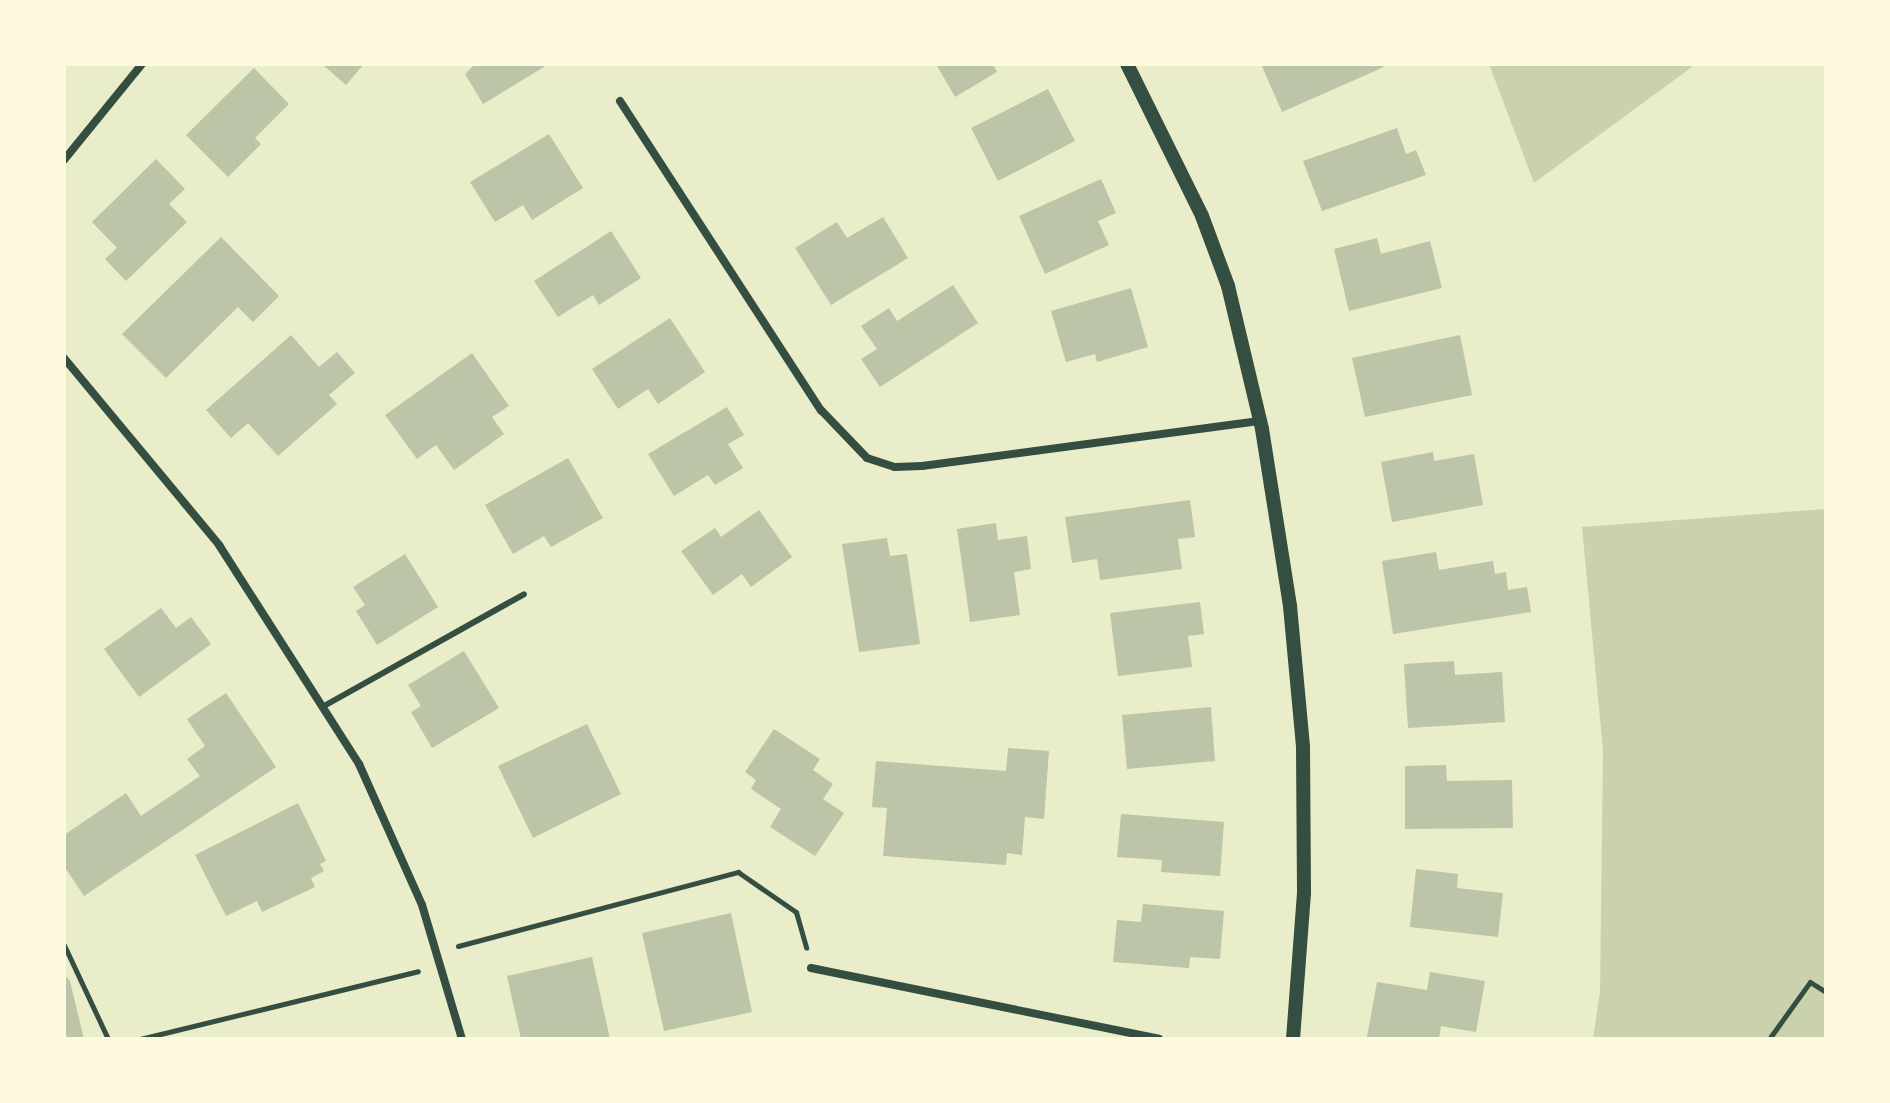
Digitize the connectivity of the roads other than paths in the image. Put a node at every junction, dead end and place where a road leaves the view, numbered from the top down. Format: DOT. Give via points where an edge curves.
graph roads {
  1 [pos="142,64"];
  2 [pos="1127,64"];
  3 [pos="620,101"];
  4 [pos="64,160"];
  5 [pos="64,358"];
  6 [pos="1261,421"];
  7 [pos="524,594"];
  8 [pos="324,706"];
  9 [pos="811,968"];
  10 [pos="462,1039"];
  11 [pos="1159,1039"];
  12 [pos="1293,1039"];
  1 -- 4 [label="street"];
  2 -- 6 [label="street" via="1202,216 1228,286"];
  3 -- 6 [label="street" via="821,410 867,458 895,467 922,466"];
  5 -- 8 [label="street" via="219,545"];
  6 -- 12 [label="street" via="1290,606 1303,747 1304,893"];
  7 -- 8 [label="lane"];
  8 -- 10 [label="street" via="393,834 438,951"];
  9 -- 11 [label="street"];
}
